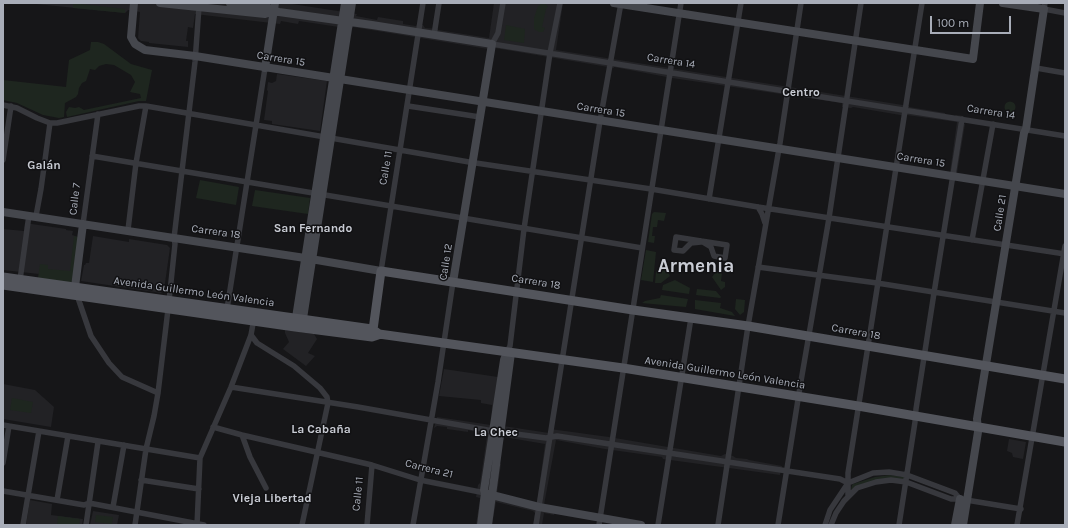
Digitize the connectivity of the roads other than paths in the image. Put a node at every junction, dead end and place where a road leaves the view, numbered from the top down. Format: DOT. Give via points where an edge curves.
graph roads {
  1 [pos="134,3"];
  2 [pos="160,3"];
  3 [pos="230,3"];
  4 [pos="345,3"];
  5 [pos="352,3"];
  6 [pos="423,3"];
  7 [pos="439,3"];
  8 [pos="503,3"];
  9 [pos="560,3"];
  10 [pos="618,3"];
  11 [pos="682,3"];
  12 [pos="741,3"];
  13 [pos="801,3"];
  14 [pos="861,3"];
  15 [pos="922,3"];
  16 [pos="980,3"];
  17 [pos="1003,3"];
  18 [pos="1044,6"];
  19 [pos="199,7"];
  20 [pos="274,7"];
  21 [pos="680,13"];
  22 [pos="1065,13"];
  23 [pos="346,21"];
  24 [pos="738,21"];
  25 [pos="797,31"];
  26 [pos="418,33"];
  27 [pos="434,35"];
  28 [pos="856,41"];
  29 [pos="492,44"];
  30 [pos="914,49"];
  31 [pos="550,53"];
  32 [pos="196,56"];
  33 [pos="611,63"];
  34 [pos="265,68"];
  35 [pos="1036,68"];
  36 [pos="670,72"];
  37 [pos="1065,73"];
  38 [pos="336,78"];
  39 [pos="729,81"];
  40 [pos="410,90"];
  41 [pos="788,91"];
  42 [pos="847,100"];
  43 [pos="482,102"];
  44 [pos="3,105"];
  45 [pos="11,106"];
  46 [pos="146,106"];
  47 [pos="408,106"];
  48 [pos="904,109"];
  49 [pos="542,111"];
  50 [pos="98,114"];
  51 [pos="188,114"];
  52 [pos="480,117"];
  53 [pos="962,119"];
  54 [pos="600,121"];
  55 [pos="50,123"];
  56 [pos="993,124"];
  57 [pos="256,125"];
  58 [pos="1026,129"];
  59 [pos="661,131"];
  60 [pos="1065,136"];
  61 [pos="327,138"];
  62 [pos="719,139"];
  63 [pos="779,149"];
  64 [pos="401,150"];
  65 [pos="92,156"];
  66 [pos="837,158"];
  67 [pos="3,160"];
  68 [pos="136,163"];
  69 [pos="473,163"];
  70 [pos="896,168"];
  71 [pos="181,172"];
  72 [pos="533,172"];
  73 [pos="953,177"];
  74 [pos="592,180"];
  75 [pos="247,182"];
  76 [pos="982,182"];
  77 [pos="1016,186"];
  78 [pos="655,190"];
  79 [pos="318,194"];
  80 [pos="1065,194"];
  81 [pos="709,199"];
  82 [pos="391,206"];
  83 [pos="758,207"];
  84 [pos="768,208"];
  85 [pos="3,212"];
  86 [pos="32,216"];
  87 [pos="829,218"];
  88 [pos="464,219"];
  89 [pos="83,224"];
  90 [pos="765,225"];
  91 [pos="887,226"];
  92 [pos="524,229"];
  93 [pos="128,230"];
  94 [pos="943,236"];
  95 [pos="174,238"];
  96 [pos="582,238"];
  97 [pos="972,240"];
  98 [pos="701,241"];
  99 [pos="1006,245"];
  100 [pos="1065,246"];
  101 [pos="237,247"];
  102 [pos="642,248"];
  103 [pos="1064,254"];
  104 [pos="309,258"];
  105 [pos="758,267"];
  106 [pos="382,271"];
  107 [pos="819,275"];
  108 [pos="3,277"];
  109 [pos="20,280"];
  110 [pos="454,282"];
  111 [pos="877,284"];
  112 [pos="3,285"];
  113 [pos="76,291"];
  114 [pos="516,291"];
  115 [pos="934,293"];
  116 [pos="572,300"];
  117 [pos="996,302"];
  118 [pos="169,304"];
  119 [pos="227,309"];
  120 [pos="633,310"];
  121 [pos="1054,310"];
  122 [pos="1065,312"];
  123 [pos="254,317"];
  124 [pos="691,318"];
  125 [pos="299,323"];
  126 [pos="748,326"];
  127 [pos="374,333"];
  128 [pos="251,335"];
  129 [pos="808,336"];
  130 [pos="444,342"];
  131 [pos="868,346"];
  132 [pos="509,352"];
  133 [pos="925,356"];
  134 [pos="563,359"];
  135 [pos="986,366"];
  136 [pos="623,368"];
  137 [pos="1042,375"];
  138 [pos="681,378"];
  139 [pos="1065,379"];
  140 [pos="231,387"];
  141 [pos="739,388"];
  142 [pos="158,393"];
  143 [pos="798,397"];
  144 [pos="328,403"];
  145 [pos="858,406"];
  146 [pos="916,416"];
  147 [pos="431,420"];
  148 [pos="6,426"];
  149 [pos="213,427"];
  150 [pos="978,427"];
  151 [pos="39,431"];
  152 [pos="497,432"];
  153 [pos="242,435"];
  154 [pos="68,436"];
  155 [pos="1032,436"];
  156 [pos="551,437"];
  157 [pos="98,442"];
  158 [pos="1065,442"];
  159 [pos="124,445"];
  160 [pos="612,445"];
  161 [pos="146,449"];
  162 [pos="317,452"];
  163 [pos="669,453"];
  164 [pos="200,458"];
  165 [pos="727,462"];
  166 [pos="3,464"];
  167 [pos="372,465"];
  168 [pos="786,472"];
  169 [pos="907,475"];
  170 [pos="142,480"];
  171 [pos="420,480"];
  172 [pos="906,482"];
  173 [pos="848,483"];
  174 [pos="266,488"];
  175 [pos="200,489"];
  176 [pos="3,492"];
  177 [pos="488,494"];
  178 [pos="28,495"];
  179 [pos="848,495"];
  180 [pos="57,500"];
  181 [pos="964,500"];
  182 [pos="89,503"];
  183 [pos="113,507"];
  184 [pos="539,507"];
  185 [pos="1021,509"];
  186 [pos="137,512"];
  187 [pos="600,521"];
  188 [pos="197,524"];
  189 [pos="23,525"];
  190 [pos="86,525"];
  191 [pos="135,525"];
  192 [pos="204,525"];
  193 [pos="302,525"];
  194 [pos="367,525"];
  195 [pos="413,525"];
  196 [pos="481,525"];
  197 [pos="488,525"];
  198 [pos="536,525"];
  199 [pos="641,525"];
  200 [pos="658,525"];
  201 [pos="718,525"];
  202 [pos="778,525"];
  203 [pos="825,525"];
  204 [pos="831,525"];
  205 [pos="899,525"];
  206 [pos="955,525"];
  207 [pos="963,525"];
  208 [pos="1017,525"];
  1 -- 32 [label="street, Carrera 15" via="130,32 135,44 145,50"];
  2 -- 19 [label="street, Carrera 14"];
  3 -- 20 [label="street, Carrera 14"];
  4 -- 23 [label="street"];
  5 -- 23 [label="street"];
  6 -- 26 [label="street, Calle 11"];
  7 -- 27 [label="street"];
  8 -- 29 [label="street, Calle 12" via="498,33"];
  9 -- 31 [label="street"];
  10 -- 21 [label="street"];
  10 -- 33 [label="street"];
  11 -- 21 [label="street"];
  12 -- 24 [label="street"];
  13 -- 25 [label="street"];
  14 -- 28 [label="street"];
  15 -- 30 [label="street"];
  16 -- 30 [label="street" via="973,59"];
  17 -- 18 [label="street"];
  18 -- 22 [label="street"];
  18 -- 35 [label="street, Calle 21"];
  19 -- 20 [label="street, Carrera 14" via="265,14"];
  19 -- 32 [label="street"];
  20 -- 23 [label="street, Carrera 14"];
  20 -- 34 [label="street"];
  21 -- 24 [label="street"];
  21 -- 36 [label="street"];
  23 -- 26 [label="street, Carrera 14"];
  23 -- 38 [label="street"];
  24 -- 25 [label="street"];
  24 -- 39 [label="street"];
  25 -- 28 [label="street"];
  25 -- 41 [label="street"];
  26 -- 27 [label="street, Carrera 14"];
  26 -- 40 [label="street, Calle 11"];
  27 -- 29 [label="street, Carrera 14"];
  28 -- 30 [label="street"];
  28 -- 42 [label="street"];
  29 -- 31 [label="street, Carrera 14"];
  29 -- 43 [label="street, Calle 12"];
  30 -- 48 [label="street"];
  31 -- 33 [label="street, Carrera 14"];
  31 -- 49 [label="street"];
  32 -- 34 [label="street, Carrera 15"];
  32 -- 51 [label="street"];
  33 -- 36 [label="street, Carrera 14"];
  33 -- 54 [label="street"];
  34 -- 38 [label="street, Carrera 15"];
  34 -- 57 [label="street"];
  35 -- 37 [label="street"];
  35 -- 58 [label="street, Calle 21"];
  36 -- 39 [label="street, Carrera 14"];
  36 -- 59 [label="street"];
  38 -- 40 [label="street, Carrera 15"];
  38 -- 61 [label="street"];
  39 -- 41 [label="street, Carrera 14"];
  39 -- 62 [label="street"];
  40 -- 43 [label="street, Carrera 15"];
  40 -- 47 [label="street, Calle 11"];
  41 -- 42 [label="street, Carrera 14"];
  41 -- 63 [label="street"];
  42 -- 48 [label="street, Carrera 14"];
  42 -- 66 [label="street"];
  43 -- 49 [label="street, Carrera 15"];
  43 -- 52 [label="street, Calle 12"];
  44 -- 45 [label="street"];
  45 -- 55 [label="street"];
  45 -- 67 [label="street"];
  46 -- 50 [label="street"];
  46 -- 51 [label="street"];
  46 -- 68 [label="street"];
  47 -- 52 [label="street"];
  47 -- 64 [label="street, Calle 11"];
  48 -- 53 [label="street, Carrera 14"];
  48 -- 70 [label="street"];
  49 -- 54 [label="street, Carrera 15"];
  49 -- 72 [label="street"];
  50 -- 55 [label="street"];
  50 -- 65 [label="street, Calle 7"];
  51 -- 57 [label="street"];
  51 -- 71 [label="street"];
  52 -- 69 [label="street, Calle 12"];
  53 -- 56 [label="street, Carrera 14"];
  53 -- 73 [label="street"];
  54 -- 59 [label="street, Carrera 15"];
  54 -- 74 [label="street"];
  55 -- 86 [label="street" via="41,189"];
  56 -- 58 [label="street, Carrera 14"];
  56 -- 76 [label="street"];
  57 -- 61 [label="street"];
  57 -- 75 [label="street"];
  58 -- 60 [label="street, Carrera 14"];
  58 -- 77 [label="street, Calle 21"];
  59 -- 62 [label="street, Carrera 15"];
  59 -- 78 [label="street"];
  61 -- 64 [label="street"];
  61 -- 79 [label="street"];
  62 -- 63 [label="street, Carrera 15"];
  62 -- 81 [label="street"];
  63 -- 66 [label="street, Carrera 15"];
  63 -- 84 [label="street"];
  64 -- 69 [label="street"];
  64 -- 82 [label="street, Calle 11"];
  65 -- 68 [label="street"];
  65 -- 89 [label="street, Calle 7"];
  66 -- 70 [label="street, Carrera 15"];
  66 -- 87 [label="street"];
  68 -- 71 [label="street"];
  68 -- 93 [label="street"];
  69 -- 72 [label="street"];
  69 -- 88 [label="street, Calle 12"];
  70 -- 73 [label="street, Carrera 15"];
  70 -- 91 [label="street"];
  71 -- 75 [label="street"];
  71 -- 95 [label="street"];
  72 -- 74 [label="street"];
  72 -- 92 [label="street"];
  73 -- 76 [label="street, Carrera 15"];
  73 -- 94 [label="street"];
  74 -- 78 [label="street"];
  74 -- 96 [label="street"];
  75 -- 79 [label="street"];
  75 -- 101 [label="street"];
  76 -- 77 [label="street, Carrera 15"];
  76 -- 97 [label="street"];
  77 -- 80 [label="street, Carrera 15"];
  77 -- 99 [label="street, Calle 21"];
  78 -- 81 [label="street"];
  78 -- 102 [label="street" via="650,201"];
  79 -- 82 [label="street"];
  79 -- 104 [label="street"];
  81 -- 83 [label="street"];
  82 -- 88 [label="street"];
  82 -- 106 [label="street, Calle 11"];
  83 -- 84 [label="street"];
  83 -- 90 [label="street"];
  84 -- 87 [label="street"];
  84 -- 90 [label="street"];
  85 -- 86 [label="street, Carrera 18"];
  86 -- 89 [label="street, Carrera 18"];
  86 -- 109 [label="street" via="27,227"];
  87 -- 91 [label="street"];
  87 -- 107 [label="street"];
  88 -- 92 [label="street"];
  88 -- 110 [label="street, Calle 12"];
  89 -- 93 [label="street, Carrera 18"];
  89 -- 113 [label="street, Calle 7"];
  90 -- 105 [label="street"];
  91 -- 94 [label="street"];
  91 -- 111 [label="street"];
  92 -- 96 [label="street"];
  92 -- 114 [label="street"];
  93 -- 95 [label="street, Carrera 18"];
  94 -- 97 [label="street"];
  94 -- 115 [label="street"];
  95 -- 101 [label="street, Carrera 18"];
  95 -- 118 [label="street"];
  96 -- 102 [label="street"];
  96 -- 116 [label="street"];
  97 -- 99 [label="street"];
  98 -- 98 [label="street" via="676,237 674,250 684,251 691,243"];
  98 -- 98 [label="street" via="727,245 725,258 714,256 709,245"];
  99 -- 103 [label="street"];
  99 -- 117 [label="street, Calle 21"];
  100 -- 103 [label="street"];
  101 -- 104 [label="street, Carrera 18"];
  101 -- 119 [label="street"];
  102 -- 120 [label="street"];
  103 -- 121 [label="street"];
  104 -- 106 [label="street, Carrera 18"];
  104 -- 125 [label="street"];
  105 -- 107 [label="street"];
  105 -- 126 [label="street"];
  106 -- 110 [label="main road, Carrera 18"];
  106 -- 127 [label="main road, Calle 11"];
  107 -- 111 [label="street"];
  107 -- 129 [label="street"];
  108 -- 109 [label="main road, Avenida Guillermo León Valencia"];
  109 -- 113 [label="main road, Avenida Guillermo León Valencia"];
  110 -- 114 [label="main road, Carrera 18"];
  110 -- 130 [label="street, Calle 12"];
  111 -- 115 [label="street"];
  111 -- 131 [label="street"];
  112 -- 113 [label="main road, Avenida Guillermo León Valencia"];
  113 -- 118 [label="main road, Avenida Guillermo León Valencia"];
  113 -- 142 [label="street" via="91,336 109,363 122,377"];
  114 -- 116 [label="main road, Carrera 18"];
  114 -- 132 [label="street"];
  115 -- 117 [label="street"];
  115 -- 133 [label="street"];
  116 -- 120 [label="main road, Carrera 18"];
  116 -- 134 [label="street"];
  117 -- 121 [label="street"];
  117 -- 135 [label="street, Calle 21"];
  118 -- 119 [label="main road, Avenida Guillermo León Valencia"];
  118 -- 123 [label="main road, Avenida Guillermo León Valencia"];
  118 -- 142 [label="street"];
  119 -- 123 [label="main road, Avenida Guillermo León Valencia"];
  120 -- 124 [label="main road, Carrera 18"];
  120 -- 136 [label="street"];
  121 -- 122 [label="street"];
  121 -- 137 [label="street"];
  123 -- 125 [label="main road, Avenida Guillermo León Valencia"];
  123 -- 128 [label="street"];
  124 -- 126 [label="main road, Carrera 18"];
  124 -- 138 [label="street"];
  125 -- 127 [label="main road, Avenida Guillermo León Valencia"];
  126 -- 129 [label="main road, Carrera 18"];
  126 -- 141 [label="street"];
  127 -- 130 [label="main road, Avenida Guillermo León Valencia"];
  128 -- 140 [label="street"];
  128 -- 144 [label="street" via="257,343 294,366 320,388"];
  129 -- 131 [label="main road, Carrera 18"];
  129 -- 143 [label="street"];
  130 -- 132 [label="main road, Avenida Guillermo León Valencia"];
  130 -- 147 [label="street, Calle 12"];
  131 -- 133 [label="main road, Carrera 18"];
  131 -- 145 [label="street"];
  132 -- 134 [label="main road, Avenida Guillermo León Valencia"];
  132 -- 152 [label="street"];
  133 -- 135 [label="main road, Carrera 18"];
  133 -- 146 [label="street"];
  134 -- 136 [label="main road, Avenida Guillermo León Valencia"];
  134 -- 156 [label="street"];
  135 -- 137 [label="main road, Carrera 18"];
  135 -- 150 [label="street, Calle 21"];
  136 -- 138 [label="main road, Avenida Guillermo León Valencia"];
  136 -- 160 [label="street"];
  137 -- 139 [label="main road, Carrera 18"];
  137 -- 155 [label="street"];
  138 -- 141 [label="main road, Avenida Guillermo León Valencia"];
  138 -- 163 [label="street"];
  140 -- 144 [label="street"];
  140 -- 149 [label="street"];
  141 -- 143 [label="main road, Avenida Guillermo León Valencia"];
  141 -- 165 [label="street"];
  142 -- 161 [label="street"];
  143 -- 145 [label="main road, Avenida Guillermo León Valencia"];
  143 -- 168 [label="street"];
  144 -- 147 [label="street"];
  144 -- 162 [label="street"];
  145 -- 146 [label="main road, Avenida Guillermo León Valencia"];
  145 -- 173 [label="street"];
  146 -- 150 [label="main road, Avenida Guillermo León Valencia"];
  146 -- 169 [label="street"];
  147 -- 152 [label="street"];
  147 -- 171 [label="street, Calle 12"];
  148 -- 151 [label="street"];
  148 -- 166 [label="street"];
  149 -- 153 [label="street, Carrera 21"];
  149 -- 164 [label="street"];
  150 -- 155 [label="main road, Avenida Guillermo León Valencia"];
  150 -- 181 [label="street, Calle 21"];
  151 -- 154 [label="street"];
  151 -- 178 [label="street"];
  152 -- 156 [label="street"];
  152 -- 177 [label="street" via="484,490"];
  153 -- 162 [label="street, Carrera 21"];
  153 -- 174 [label="street"];
  154 -- 157 [label="street"];
  154 -- 180 [label="street"];
  155 -- 158 [label="main road, Avenida Guillermo León Valencia"];
  155 -- 185 [label="street"];
  156 -- 160 [label="street"];
  156 -- 184 [label="street"];
  157 -- 159 [label="street"];
  157 -- 182 [label="street"];
  159 -- 161 [label="street"];
  159 -- 183 [label="street"];
  160 -- 163 [label="street"];
  160 -- 187 [label="street"];
  161 -- 164 [label="street"];
  161 -- 170 [label="street"];
  162 -- 167 [label="street, Carrera 21"];
  162 -- 193 [label="street"];
  163 -- 165 [label="street"];
  163 -- 200 [label="street"];
  164 -- 175 [label="street"];
  165 -- 168 [label="street"];
  165 -- 201 [label="street"];
  167 -- 171 [label="street, Carrera 21"];
  167 -- 194 [label="street, Calle 11"];
  168 -- 173 [label="street" via="840,479"];
  168 -- 202 [label="street"];
  169 -- 172 [label="street"];
  169 -- 173 [label="street" via="889,472 874,474"];
  169 -- 181 [label="street" via="955,493"];
  170 -- 175 [label="street"];
  170 -- 186 [label="street"];
  171 -- 177 [label="street, Carrera 21"];
  171 -- 195 [label="street, Calle 12"];
  172 -- 179 [label="street" via="876,482 857,488"];
  172 -- 181 [label="street" via="952,499"];
  172 -- 205 [label="street"];
  173 -- 179 [label="street"];
  173 -- 203 [label="street" via="830,510"];
  175 -- 188 [label="street"];
  176 -- 178 [label="street"];
  177 -- 184 [label="street, Carrera 21"];
  177 -- 196 [label="street"];
  177 -- 197 [label="street"];
  178 -- 180 [label="street"];
  178 -- 189 [label="street"];
  179 -- 204 [label="street"];
  180 -- 182 [label="street" via="84,505"];
  181 -- 185 [label="street"];
  181 -- 206 [label="street"];
  181 -- 207 [label="street"];
  182 -- 183 [label="street"];
  182 -- 190 [label="street"];
  183 -- 186 [label="street"];
  184 -- 187 [label="street, Carrera 21"];
  184 -- 198 [label="street"];
  185 -- 208 [label="street"];
  186 -- 188 [label="street"];
  186 -- 191 [label="street"];
  187 -- 199 [label="street, Carrera 21"];
  188 -- 192 [label="street"];
}
